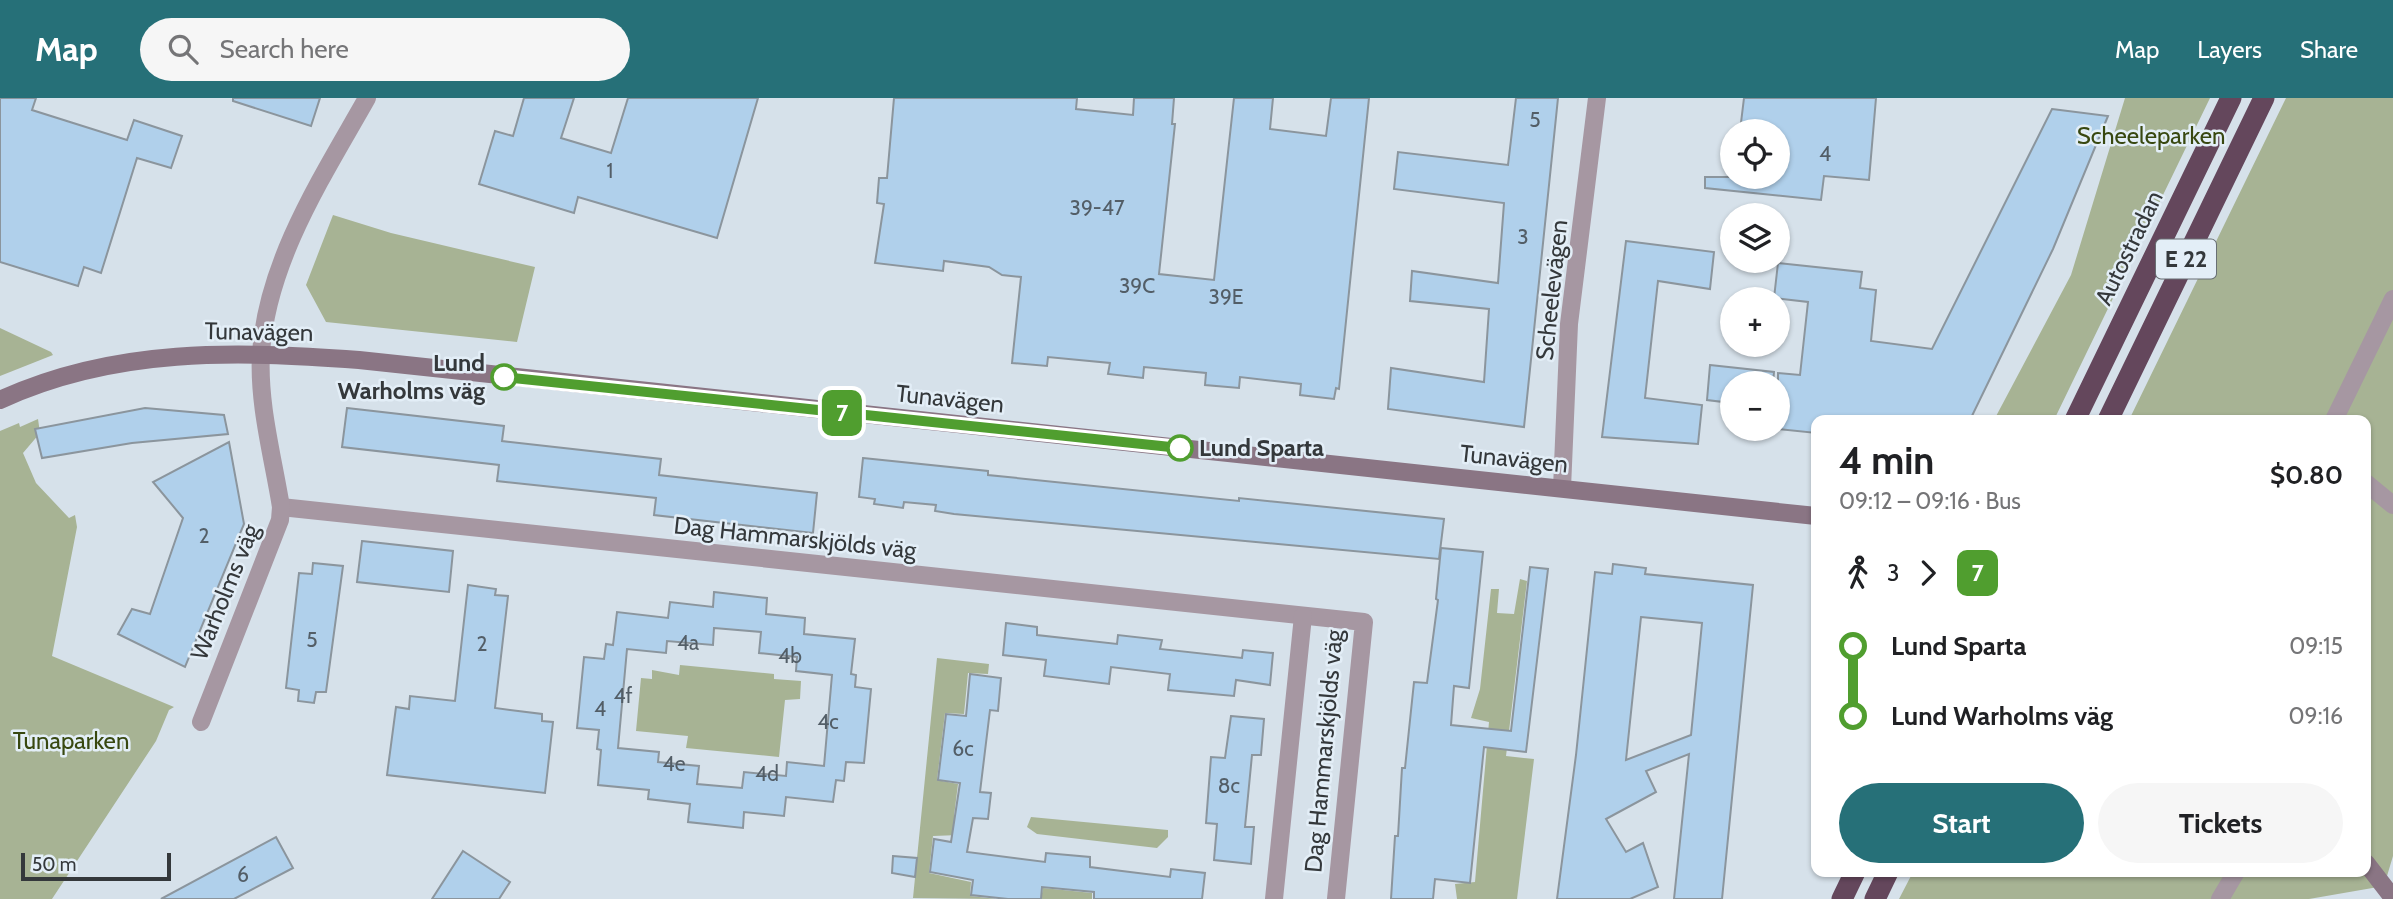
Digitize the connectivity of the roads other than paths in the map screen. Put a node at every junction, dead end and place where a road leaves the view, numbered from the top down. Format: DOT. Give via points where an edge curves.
graph roads {
  1 [pos="367,98"];
  2 [pos="1597,98"];
  3 [pos="2231,98"];
  4 [pos="2264,98"];
  5 [pos="2393,299"];
  6 [pos="261,353"];
  7 [pos="0,400"];
  8 [pos="2077,415"];
  9 [pos="2110,415"];
  10 [pos="2336,415"];
  11 [pos="2371,487"];
  12 [pos="1562,488"];
  13 [pos="2393,505"];
  14 [pos="281,507"];
  15 [pos="1811,515"];
  16 [pos="1303,616"];
  17 [pos="201,722"];
  18 [pos="2371,869"];
  19 [pos="1853,877"];
  20 [pos="1886,877"];
  21 [pos="2233,877"];
  22 [pos="2393,898"];
  23 [pos="1274,899"];
  24 [pos="1336,899"];
  25 [pos="1842,899"];
  26 [pos="1875,899"];
  27 [pos="2220,899"];
  1 -- 6 [label="street, Warholms väg" via="295,231 269,304"];
  2 -- 12 [label="street, Scheelevägen" via="1569,324"];
  3 -- 8 [label="highway, Autostradan / E 22"];
  4 -- 9 [label="highway, E 22"];
  5 -- 10 [label="street"];
  6 -- 7 [label="main road, Tunavägen" via="168,356 104,366"];
  6 -- 12 [label="main road, Tunavägen"];
  6 -- 14 [label="street, Warholms väg" via="262,389"];
  11 -- 13 [label="street"];
  12 -- 15 [label="main road, Tunavägen"];
  14 -- 16 [label="street, Dag Hammarskjölds väg"];
  14 -- 17 [label="street, Warholms väg" via="268,556"];
  16 -- 23 [label="street, Dag Hammarskjölds väg"];
  16 -- 24 [label="street, Dag Hammarskjölds väg" via="1364,622"];
  18 -- 22 [label="main road"];
  19 -- 25 [label="highway"];
  20 -- 26 [label="highway"];
  21 -- 27 [label="street"];
}
